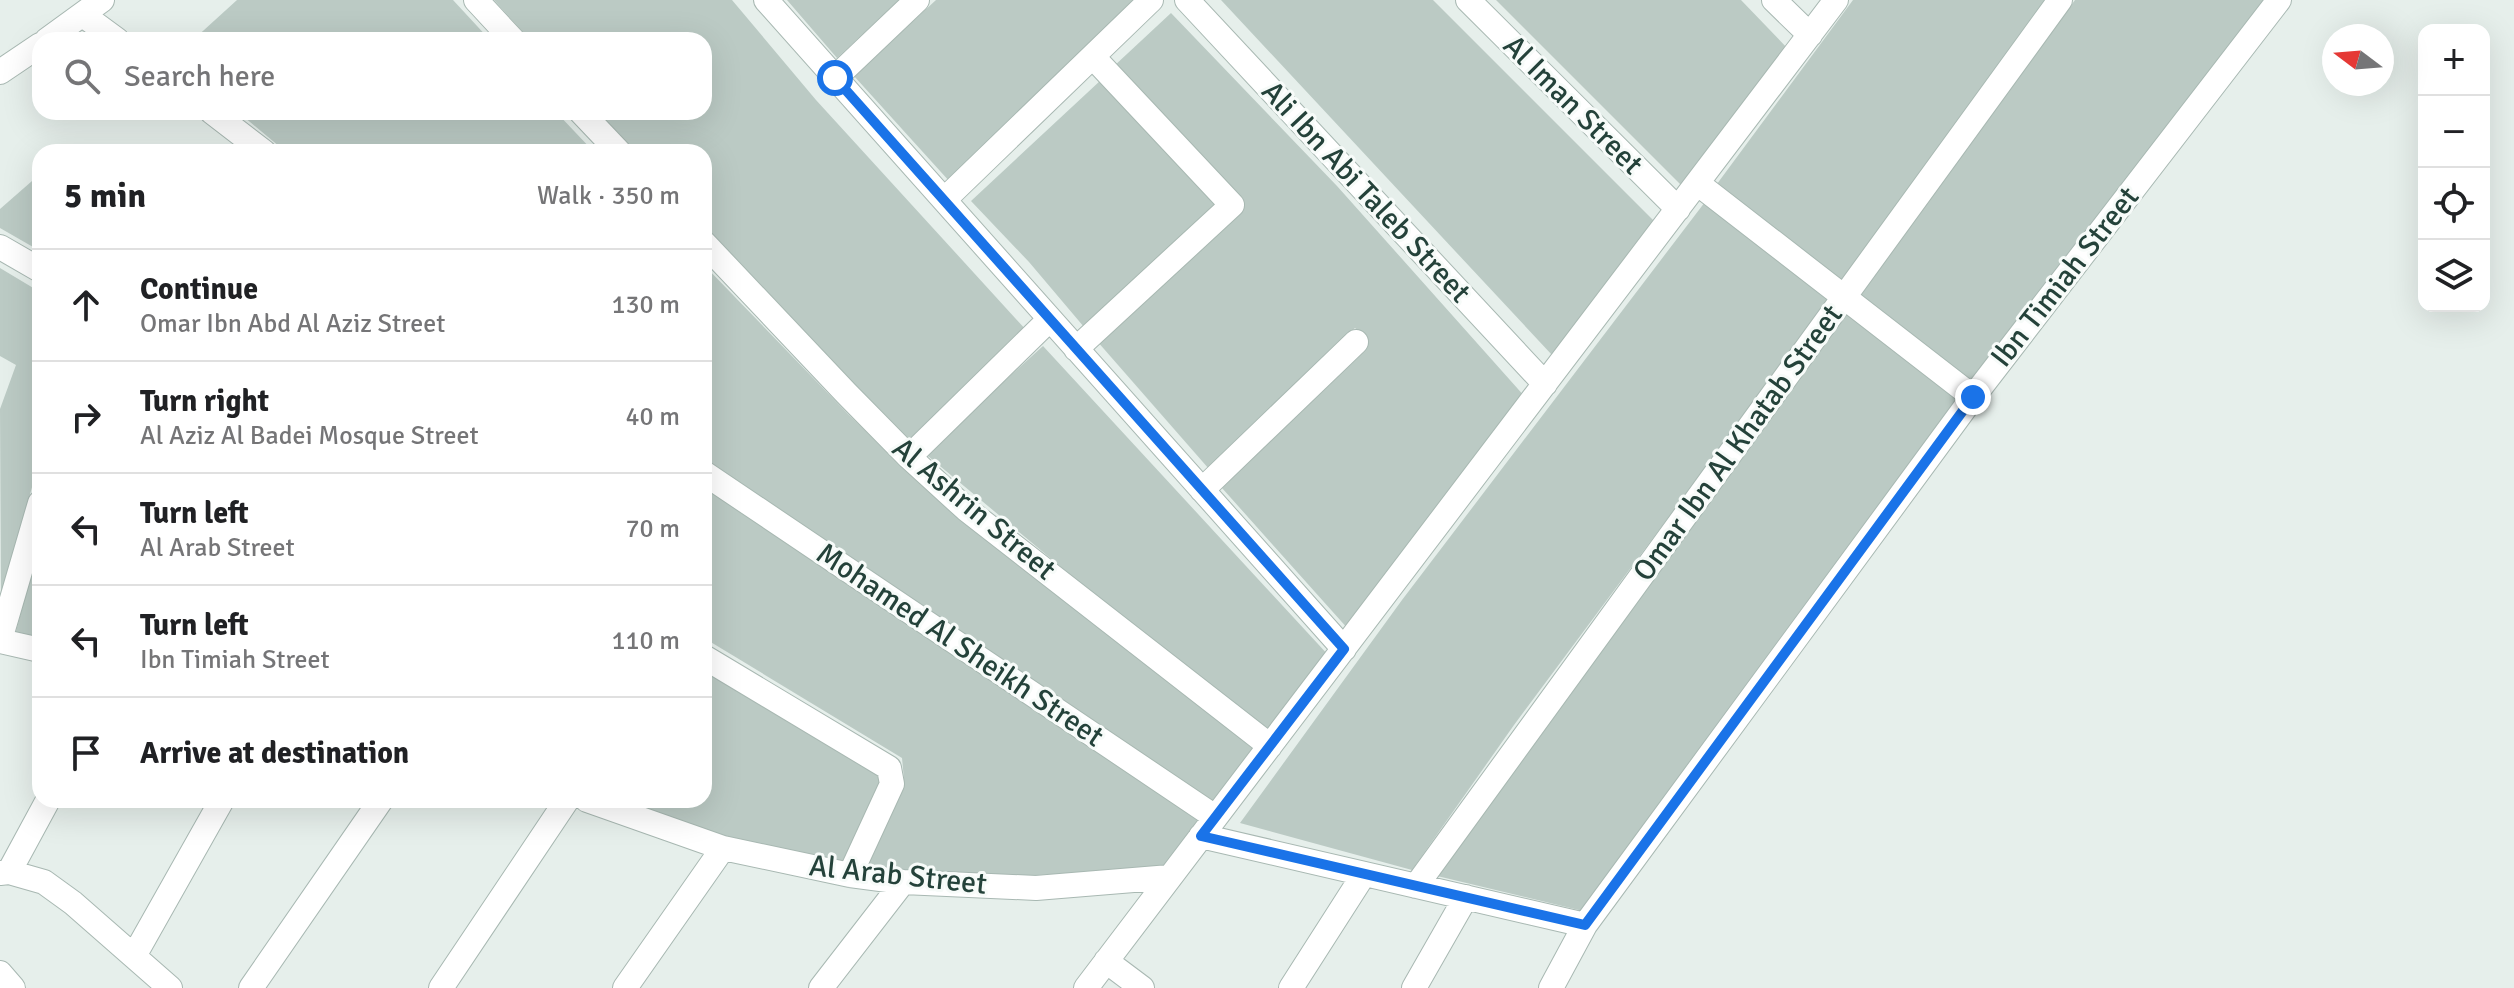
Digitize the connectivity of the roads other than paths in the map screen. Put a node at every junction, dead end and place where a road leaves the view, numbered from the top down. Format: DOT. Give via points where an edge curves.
graph roads {
  1 [pos="476,0"];
  2 [pos="766,0"];
  3 [pos="917,0"];
  4 [pos="1151,0"];
  5 [pos="1187,0"];
  6 [pos="1468,0"];
  7 [pos="1774,0"];
  8 [pos="1836,0"];
  9 [pos="2060,0"];
  10 [pos="2279,0"];
  11 [pos="93,7"];
  12 [pos="58,32"];
  13 [pos="111,32"];
  14 [pos="506,32"];
  15 [pos="1810,35"];
  16 [pos="32,50"];
  17 [pos="1093,57"];
  18 [pos="0,72"];
  19 [pos="835,78"];
  20 [pos="222,120"];
  21 [pos="589,120"];
  22 [pos="254,144"];
  23 [pos="611,144"];
  24 [pos="1697,183"];
  25 [pos="944,200"];
  26 [pos="1678,209"];
  27 [pos="0,247"];
  28 [pos="712,251"];
  29 [pos="32,265"];
  30 [pos="1844,296"];
  31 [pos="1050,319"];
  32 [pos="1356,342"];
  33 [pos="1076,349"];
  34 [pos="1545,384"];
  35 [pos="1973,397"];
  36 [pos="909,457"];
  37 [pos="712,479"];
  38 [pos="1202,490"];
  39 [pos="32,531"];
  40 [pos="0,641"];
  41 [pos="32,648"];
  42 [pos="1344,649"];
  43 [pos="712,662"];
  44 [pos="1270,746"];
  45 [pos="43,808"];
  46 [pos="217,808"];
  47 [pos="375,808"];
  48 [pos="562,808"];
  49 [pos="628,808"];
  50 [pos="1208,827"];
  51 [pos="723,848"];
  52 [pos="4,872"];
  53 [pos="1364,874"];
  54 [pos="850,875"];
  55 [pos="1170,877"];
  56 [pos="903,882"];
  57 [pos="1416,886"];
  58 [pos="1466,897"];
  59 [pos="1585,925"];
  60 [pos="134,956"];
  61 [pos="1106,961"];
  62 [pos="0,973"];
  63 [pos="13,988"];
  64 [pos="170,988"];
  65 [pos="251,988"];
  66 [pos="441,988"];
  67 [pos="625,988"];
  68 [pos="821,988"];
  69 [pos="1086,988"];
  70 [pos="1142,988"];
  71 [pos="1291,988"];
  72 [pos="1414,988"];
  73 [pos="1551,988"];
  1 -- 14 [label="street"];
  2 -- 19 [label="street"];
  3 -- 19 [label="street"];
  4 -- 17 [label="street"];
  5 -- 34 [label="street, Ali Ibn Abi Taleb Street"];
  6 -- 26 [label="street, Al Iman Street"];
  7 -- 15 [label="street"];
  8 -- 15 [label="street"];
  9 -- 30 [label="street, Omar Ibn Al Khatab Street"];
  10 -- 35 [label="street, Ibn Timiah Street"];
  11 -- 12 [label="street"];
  11 -- 13 [label="street"];
  15 -- 24 [label="street"];
  16 -- 18 [label="street"];
  17 -- 25 [label="street"];
  17 -- 33 [label="street" via="1232,205"];
  19 -- 25 [label="street"];
  20 -- 22 [label="street"];
  21 -- 23 [label="street"];
  24 -- 26 [label="street"];
  24 -- 30 [label="street"];
  25 -- 31 [label="street"];
  26 -- 34 [label="street"];
  27 -- 29 [label="street"];
  28 -- 36 [label="street, Al Ashrin Street"];
  30 -- 35 [label="street"];
  30 -- 57 [label="street, Omar Ibn Al Khatab Street"];
  31 -- 33 [label="street"];
  31 -- 36 [label="street"];
  32 -- 38 [label="street"];
  33 -- 38 [label="street"];
  34 -- 42 [label="street"];
  35 -- 59 [label="street, Ibn Timiah Street"];
  36 -- 44 [label="street, Al Ashrin Street" via="966,509"];
  37 -- 50 [label="street, Mohamed Al Sheikh Street"];
  38 -- 42 [label="street"];
  39 -- 40 [label="street"];
  40 -- 41 [label="street"];
  42 -- 44 [label="street"];
  43 -- 54 [label="street" via="889,768 892,784"];
  44 -- 50 [label="street"];
  45 -- 52 [label="street"];
  46 -- 60 [label="street"];
  47 -- 65 [label="street"];
  48 -- 66 [label="street"];
  49 -- 51 [label="street, Al Arab Street"];
  50 -- 53 [label="street"];
  50 -- 55 [label="street"];
  51 -- 54 [label="street, Al Arab Street"];
  51 -- 67 [label="street"];
  52 -- 60 [label="street" via="44,882"];
  53 -- 57 [label="street"];
  53 -- 71 [label="street"];
  54 -- 56 [label="street, Al Arab Street"];
  55 -- 56 [label="street, Al Arab Street" via="1036,888"];
  55 -- 61 [label="street"];
  56 -- 68 [label="street"];
  57 -- 58 [label="street"];
  58 -- 59 [label="street"];
  58 -- 72 [label="street"];
  59 -- 73 [label="street, Ibn Timiah Street"];
  60 -- 64 [label="street"];
  61 -- 69 [label="street"];
  61 -- 70 [label="street"];
  62 -- 63 [label="street"];
}
